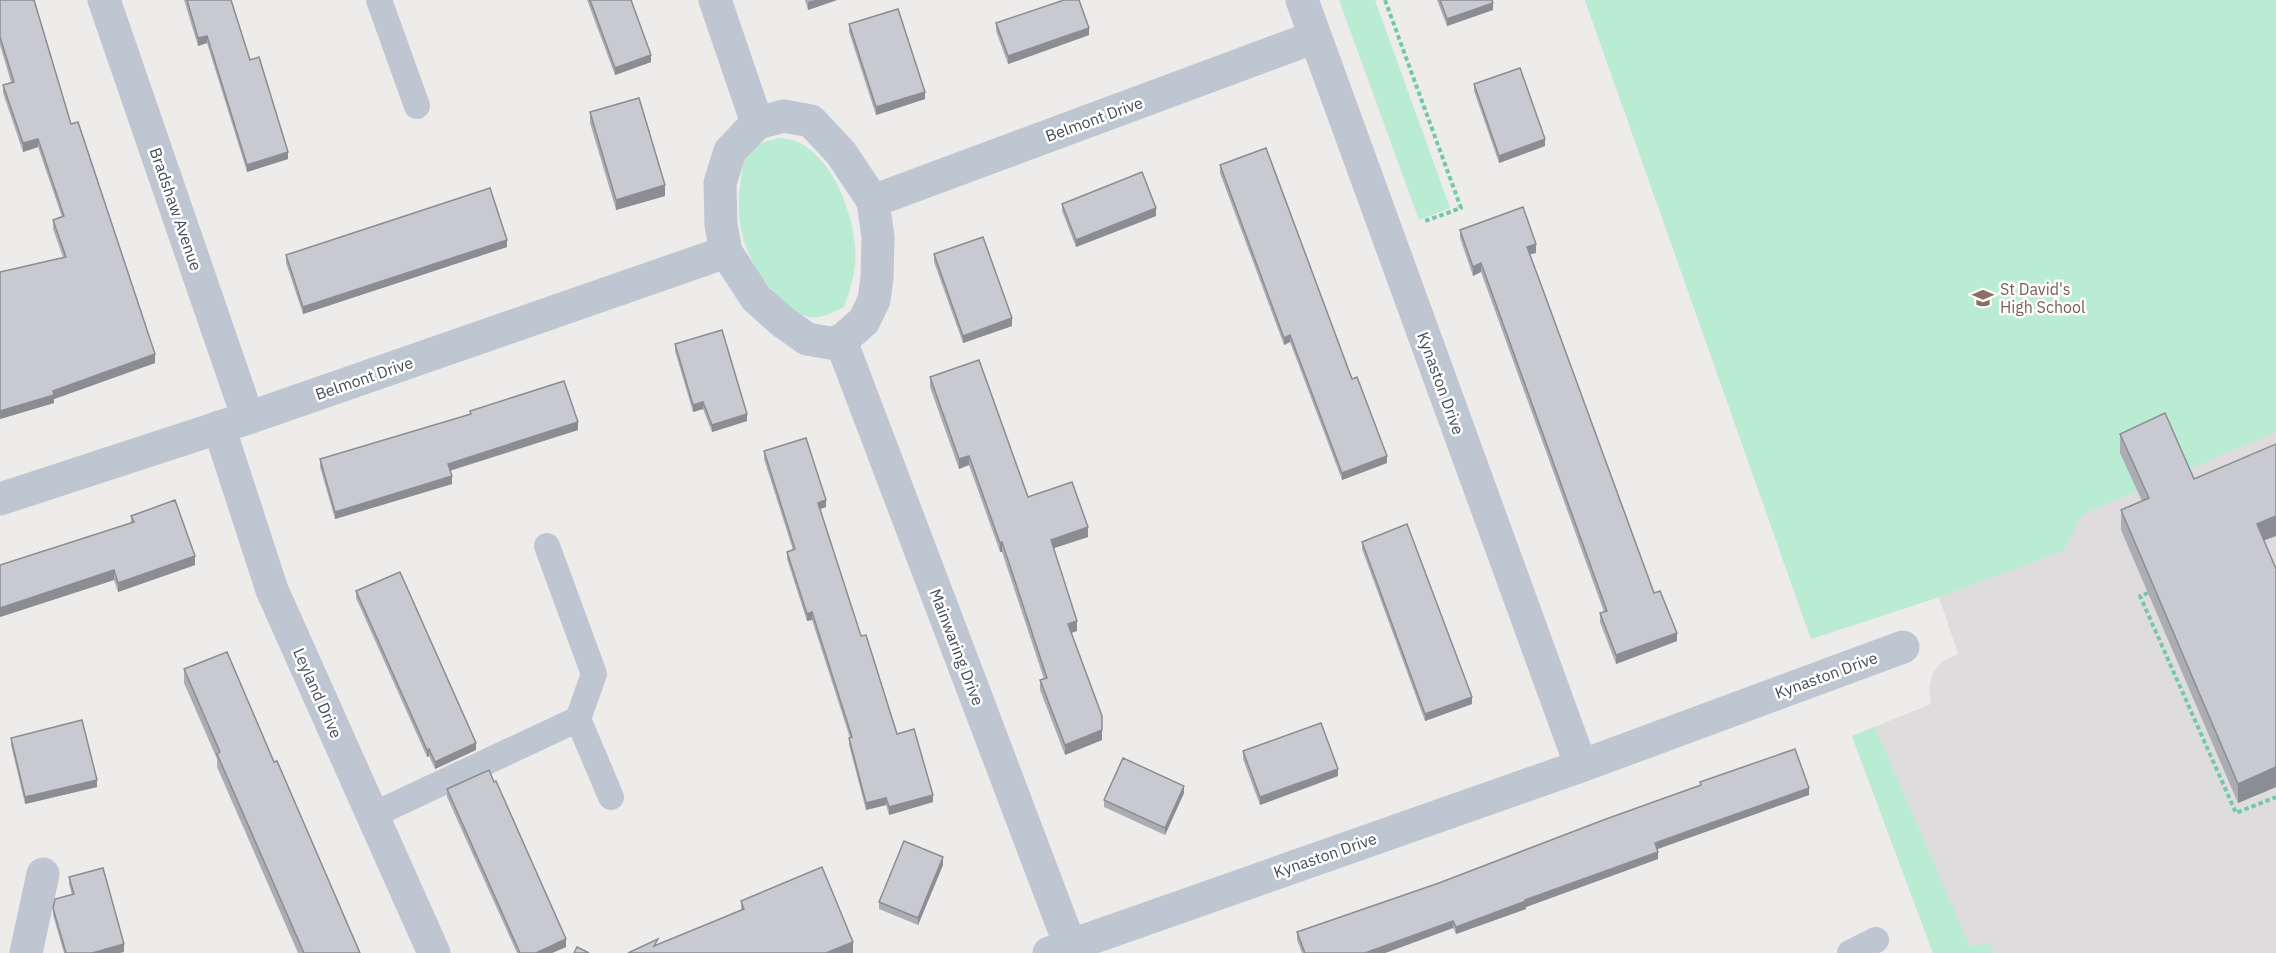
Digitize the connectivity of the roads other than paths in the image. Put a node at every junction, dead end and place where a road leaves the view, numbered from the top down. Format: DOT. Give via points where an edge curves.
graph roads {
  1 [pos="104,0"];
  2 [pos="379,0"];
  3 [pos="715,0"];
  4 [pos="1302,0"];
  5 [pos="1315,37"];
  6 [pos="417,106"];
  7 [pos="757,123"];
  8 [pos="873,201"];
  9 [pos="726,252"];
  10 [pos="841,341"];
  11 [pos="233,423"];
  12 [pos="0,499"];
  13 [pos="547,546"];
  14 [pos="1903,647"];
  15 [pos="578,719"];
  16 [pos="1581,766"];
  17 [pos="611,797"];
  18 [pos="373,815"];
  19 [pos="43,874"];
  20 [pos="1876,940"];
  21 [pos="1064,950"];
  22 [pos="26,953"];
  23 [pos="434,953"];
  24 [pos="1850,953"];
  1 -- 11 [label="street, Bradshaw Avenue"];
  2 -- 6 [label="lane"];
  3 -- 7 [label="street"];
  4 -- 5 [label="street, Kynaston Drive"];
  5 -- 8 [label="street, Belmont Drive"];
  5 -- 16 [label="street, Kynaston Drive"];
  7 -- 8 [label="street" via="784,116 811,121 841,153"];
  7 -- 9 [label="street" via="730,151 720,183 720,225"];
  8 -- 10 [label="street" via="878,237 873,300 864,321"];
  9 -- 10 [label="street" via="756,298 783,322 807,339"];
  9 -- 11 [label="street, Belmont Drive"];
  10 -- 21 [label="street, Mainwaring Drive"];
  11 -- 12 [label="street, Belmont Drive"];
  11 -- 18 [label="street, Leyland Drive" via="272,590"];
  13 -- 15 [label="lane" via="594,674"];
  14 -- 16 [label="street, Kynaston Drive"];
  15 -- 17 [label="lane"];
  15 -- 18 [label="lane"];
  16 -- 21 [label="street, Kynaston Drive"];
  18 -- 23 [label="street, Leyland Drive"];
  19 -- 22 [label="street"];
  20 -- 24 [label="lane"];
}
